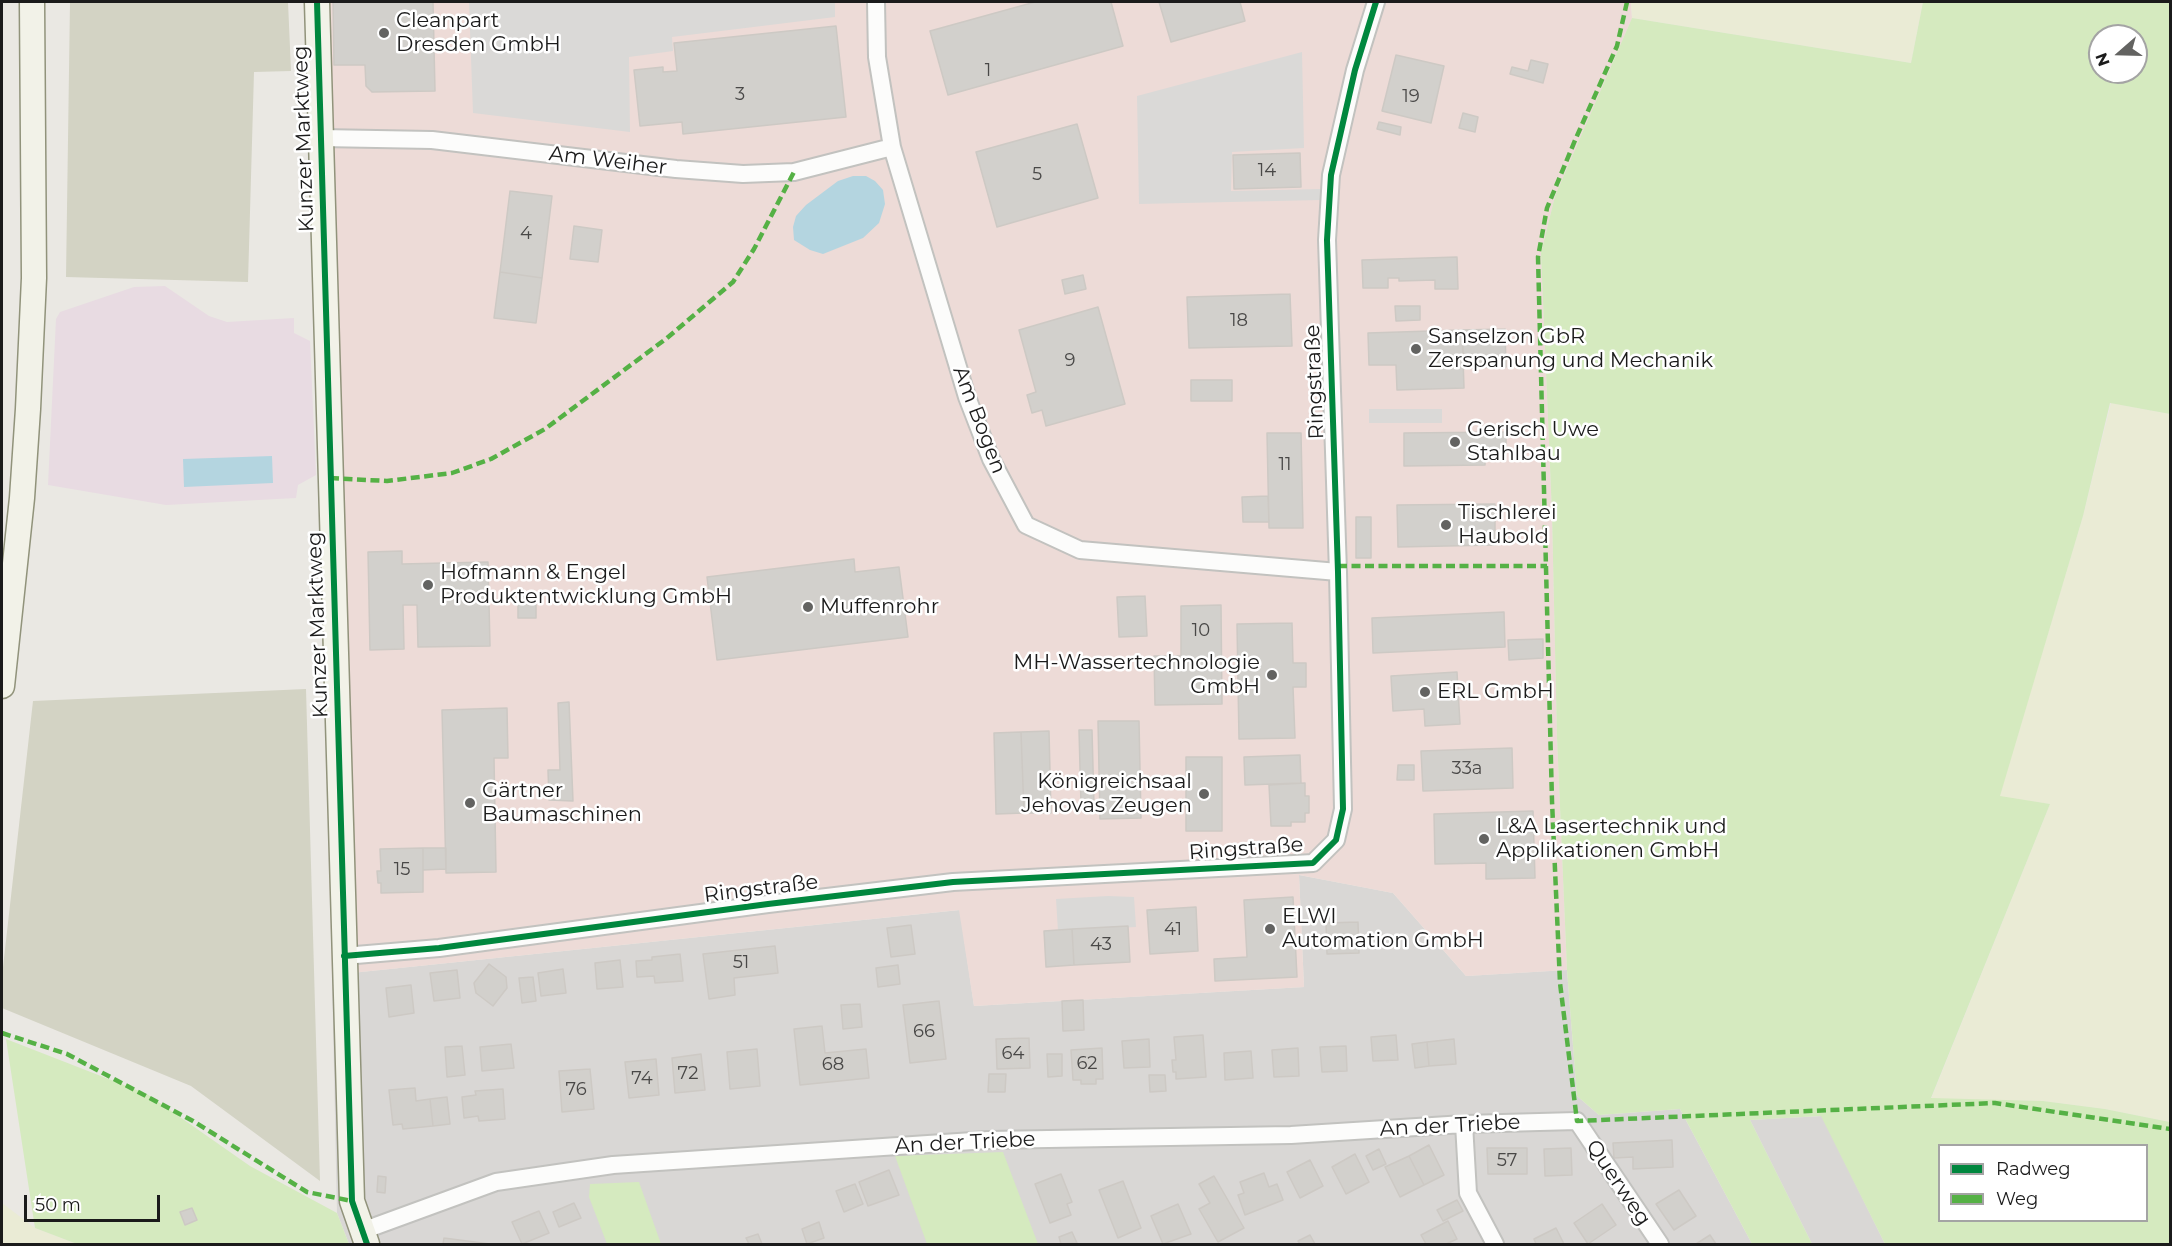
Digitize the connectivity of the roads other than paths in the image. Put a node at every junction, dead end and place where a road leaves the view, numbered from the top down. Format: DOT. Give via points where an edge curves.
graph roads {
  1 [pos="32,2"];
  2 [pos="317,2"];
  3 [pos="876,2"];
  4 [pos="1377,2"];
  5 [pos="321,138"];
  6 [pos="892,147"];
  7 [pos="1338,573"];
  8 [pos="2,686"];
  9 [pos="344,956"];
  10 [pos="1577,1120"];
  11 [pos="1464,1124"];
  12 [pos="364,1238"];
  13 [pos="1495,1245"];
  14 [pos="1660,1245"];
  1 -- 8 [label="street" via="34,278 19,534"];
  2 -- 5 [label="street, Kunzer Marktweg"];
  3 -- 6 [label="street, Am Bogen" via="877,57"];
  4 -- 7 [label="street, Ringstraße" via="1355,70 1329,197 1327,240"];
  5 -- 6 [label="street, Am Weiher" via="432,140 742,174 794,172"];
  5 -- 9 [label="street, Kunzer Marktweg"];
  6 -- 7 [label="street, Am Bogen" via="967,397 991,459 1026,525 1080,550"];
  7 -- 9 [label="street, Ringstraße" via="1343,809 1336,840 1313,863 953,882 439,948"];
  9 -- 12 [label="street, Kunzer Marktweg" via="352,1201"];
  10 -- 11 [label="street, An der Triebe"];
  10 -- 14 [label="street, Querweg"];
  11 -- 12 [label="street, An der Triebe" via="1291,1135 988,1140 613,1165 496,1182"];
  11 -- 13 [label="street" via="1468,1193"];
}
